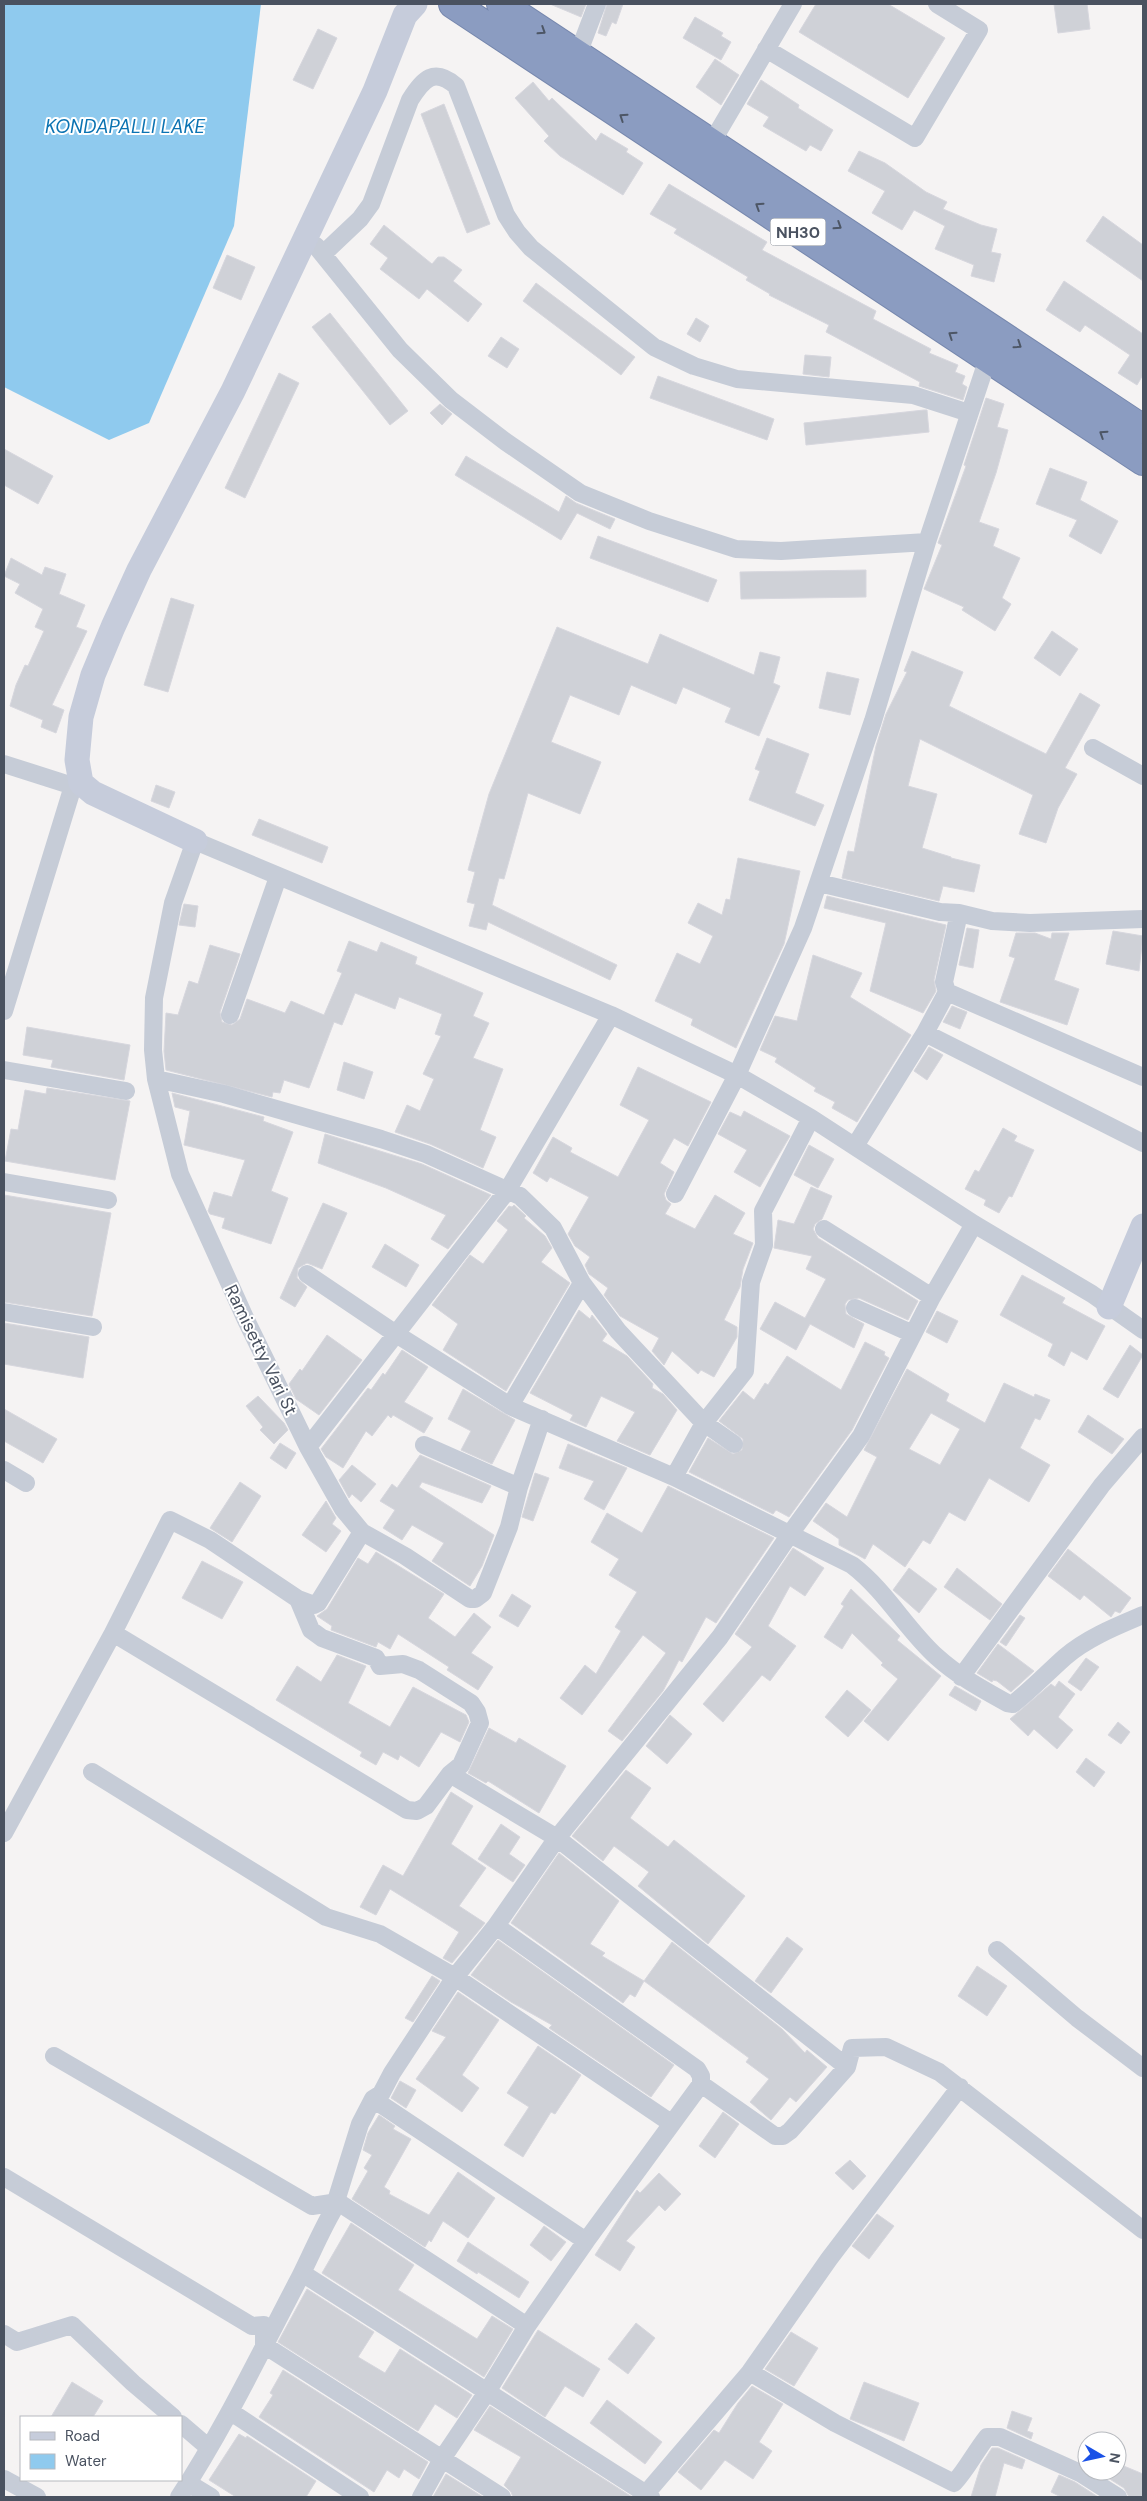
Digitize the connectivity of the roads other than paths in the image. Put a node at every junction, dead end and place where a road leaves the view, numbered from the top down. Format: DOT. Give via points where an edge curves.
graph roads {
  1 [pos="415,4"];
  2 [pos="453,4"];
  3 [pos="501,4"];
  4 [pos="597,4"];
  5 [pos="793,4"];
  6 [pos="937,4"];
  7 [pos="766,49"];
  8 [pos="578,54"];
  9 [pos="712,142"];
  10 [pos="316,245"];
  11 [pos="988,358"];
  12 [pos="969,413"];
  13 [pos="1143,429"];
  14 [pos="1143,461"];
  15 [pos="927,542"];
  16 [pos="1093,748"];
  17 [pos="4,764"];
  18 [pos="1143,776"];
  19 [pos="77,784"];
  20 [pos="195,841"];
  21 [pos="278,877"];
  22 [pos="819,883"];
  23 [pos="959,913"];
  24 [pos="1143,919"];
  25 [pos="947,992"];
  26 [pos="4,1012"];
  27 [pos="230,1015"];
  28 [pos="611,1015"];
  29 [pos="925,1034"];
  30 [pos="4,1070"];
  31 [pos="737,1075"];
  32 [pos="1143,1077"];
  33 [pos="156,1079"];
  34 [pos="126,1091"];
  35 [pos="811,1118"];
  36 [pos="1143,1143"];
  37 [pos="855,1146"];
  38 [pos="4,1182"];
  39 [pos="507,1191"];
  40 [pos="675,1194"];
  41 [pos="108,1200"];
  42 [pos="974,1224"];
  43 [pos="1143,1226"];
  44 [pos="824,1229"];
  45 [pos="307,1274"];
  46 [pos="582,1283"];
  47 [pos="932,1298"];
  48 [pos="1109,1307"];
  49 [pos="855,1308"];
  50 [pos="4,1312"];
  51 [pos="93,1327"];
  52 [pos="1143,1330"];
  53 [pos="396,1334"];
  54 [pos="913,1334"];
  55 [pos="510,1406"];
  56 [pos="542,1419"];
  57 [pos="704,1423"];
  58 [pos="1143,1437"];
  59 [pos="734,1444"];
  60 [pos="424,1445"];
  61 [pos="308,1448"];
  62 [pos="4,1470"];
  63 [pos="674,1478"];
  64 [pos="26,1483"];
  65 [pos="519,1487"];
  66 [pos="362,1532"];
  67 [pos="790,1534"];
  68 [pos="298,1599"];
  69 [pos="1143,1615"];
  70 [pos="113,1634"];
  71 [pos="961,1677"];
  72 [pos="92,1772"];
  73 [pos="450,1774"];
  74 [pos="4,1833"];
  75 [pos="557,1838"];
  76 [pos="496,1926"];
  77 [pos="997,1950"];
  78 [pos="455,1977"];
  79 [pos="54,2056"];
  80 [pos="847,2067"];
  81 [pos="1143,2068"];
  82 [pos="701,2084"];
  83 [pos="960,2087"];
  84 [pos="373,2099"];
  85 [pos="671,2123"];
  86 [pos="4,2177"];
  87 [pos="338,2202"];
  88 [pos="1143,2230"];
  89 [pos="586,2241"];
  90 [pos="302,2274"];
  91 [pos="527,2326"];
  92 [pos="4,2334"];
  93 [pos="264,2345"];
  94 [pos="750,2372"];
  95 [pos="487,2392"];
  96 [pos="231,2412"];
  97 [pos="172,2416"];
  98 [pos="182,2425"];
  99 [pos="209,2448"];
  100 [pos="442,2459"];
  101 [pos="4,2479"];
  102 [pos="184,2490"];
  103 [pos="647,2496"];
  104 [pos="37,2497"];
  105 [pos="211,2497"];
  106 [pos="360,2497"];
  107 [pos="421,2497"];
  108 [pos="502,2497"];
  109 [pos="1118,2497"];
  1 -- 10 [label="street" via="406,15"];
  11 -- 2 [label="highway, NH30, one-way"];
  3 -- 8 [label="highway, NH30, one-way"];
  4 -- 8 [label="street"];
  5 -- 7 [label="street"];
  6 -- 7 [label="street" via="979,30 915,138"];
  7 -- 9 [label="street"];
  8 -- 9 [label="highway, NH30"];
  9 -- 13 [label="highway, NH30, one-way"];
  10 -- 12 [label="street" via="360,219 371,204 410,100 428,78 439,76 456,86 506,215 517,232 531,248 654,347 694,366 737,379 913,394"];
  10 -- 15 [label="street" via="400,350 452,400 580,493 649,521 736,549 781,551"];
  10 -- 19 [label="street" via="234,391 139,570 113,627 93,675 81,717"];
  11 -- 12 [label="street"];
  14 -- 11 [label="highway, NH30, one-way"];
  12 -- 15 [label="street"];
  15 -- 22 [label="street" via="873,721"];
  16 -- 18 [label="street"];
  17 -- 19 [label="street"];
  19 -- 20 [label="street"];
  19 -- 26 [label="street"];
  20 -- 21 [label="street"];
  20 -- 33 [label="street, Ramisetty Vari St" via="173,903 154,998"];
  21 -- 27 [label="street"];
  21 -- 28 [label="street"];
  22 -- 23 [label="street" via="940,912"];
  22 -- 31 [label="street" via="804,928"];
  23 -- 24 [label="street" via="992,921 1030,923"];
  23 -- 25 [label="street" via="944,982"];
  25 -- 29 [label="street"];
  25 -- 32 [label="street"];
  28 -- 31 [label="street"];
  28 -- 39 [label="street"];
  29 -- 36 [label="street"];
  29 -- 37 [label="street"];
  30 -- 34 [label="street"];
  31 -- 35 [label="street"];
  31 -- 40 [label="street"];
  33 -- 39 [label="street" via="224,1094 381,1139 426,1154"];
  33 -- 61 [label="street, Ramisetty Vari St" via="180,1174"];
  35 -- 37 [label="street"];
  35 -- 57 [label="street" via="763,1211 764,1245 751,1282 746,1371"];
  37 -- 42 [label="street"];
  38 -- 41 [label="street"];
  39 -- 46 [label="street" via="520,1196 554,1228"];
  39 -- 53 [label="street"];
  42 -- 47 [label="street"];
  42 -- 48 [label="street"];
  43 -- 48 [label="street"];
  44 -- 47 [label="street"];
  45 -- 53 [label="street"];
  46 -- 55 [label="street"];
  46 -- 57 [label="street" via="632,1348"];
  47 -- 54 [label="street"];
  48 -- 52 [label="street"];
  49 -- 54 [label="street"];
  50 -- 51 [label="street"];
  53 -- 55 [label="street"];
  53 -- 61 [label="street"];
  54 -- 67 [label="street" via="861,1436"];
  55 -- 56 [label="street"];
  56 -- 63 [label="street"];
  56 -- 65 [label="street, Ramisetty Vari St"];
  57 -- 59 [label="street"];
  57 -- 63 [label="street"];
  58 -- 71 [label="street" via="1102,1486"];
  60 -- 65 [label="street"];
  61 -- 66 [label="street, Ramisetty Vari St" via="343,1509"];
  62 -- 64 [label="street"];
  63 -- 67 [label="street"];
  65 -- 66 [label="street, Ramisetty Vari St" via="509,1526 483,1593 475,1599 470,1599"];
  66 -- 68 [label="street" via="318,1603 314,1605"];
  67 -- 71 [label="street" via="852,1565 870,1579 936,1656"];
  67 -- 75 [label="street" via="720,1637"];
  68 -- 70 [label="street" via="210,1540 170,1520"];
  68 -- 73 [label="street" via="311,1630 322,1638 376,1658 380,1666 403,1664 419,1670 471,1703 480,1723 461,1765"];
  69 -- 71 [label="street" via="1103,1633 1066,1656 1014,1704"];
  70 -- 73 [label="street" via="407,1810 417,1811 426,1806"];
  70 -- 74 [label="street"];
  72 -- 78 [label="street" via="326,1916 380,1934"];
  73 -- 75 [label="street"];
  75 -- 76 [label="street"];
  75 -- 80 [label="street"];
  76 -- 78 [label="street"];
  76 -- 82 [label="street" via="697,2069"];
  77 -- 81 [label="street" via="1077,2018"];
  78 -- 84 [label="street" via="381,2094"];
  78 -- 85 [label="street"];
  79 -- 87 [label="street" via="312,2206"];
  80 -- 82 [label="street" via="783,2136 775,2136"];
  80 -- 83 [label="street" via="852,2048 886,2047 939,2072"];
  82 -- 85 [label="street"];
  83 -- 88 [label="street"];
  83 -- 94 [label="street" via="829,2259"];
  84 -- 87 [label="street" via="352,2146"];
  84 -- 89 [label="street"];
  85 -- 89 [label="street"];
  86 -- 93 [label="street" via="252,2326 264,2325"];
  87 -- 90 [label="street" via="323,2226"];
  87 -- 91 [label="street"];
  89 -- 91 [label="street"];
  90 -- 93 [label="street"];
  90 -- 95 [label="street"];
  91 -- 95 [label="street"];
  92 -- 97 [label="street" via="18,2342 72,2325"];
  93 -- 96 [label="street"];
  93 -- 100 [label="street"];
  94 -- 103 [label="street"];
  94 -- 109 [label="street" via="836,2423 954,2483 987,2437 1000,2437 1080,2473"];
  95 -- 100 [label="street"];
  95 -- 103 [label="street"];
  96 -- 99 [label="street"];
  96 -- 106 [label="street"];
  98 -- 99 [label="street"];
  99 -- 102 [label="street"];
  100 -- 107 [label="street"];
  100 -- 108 [label="street"];
  101 -- 104 [label="street"];
  102 -- 105 [label="street"];
}
